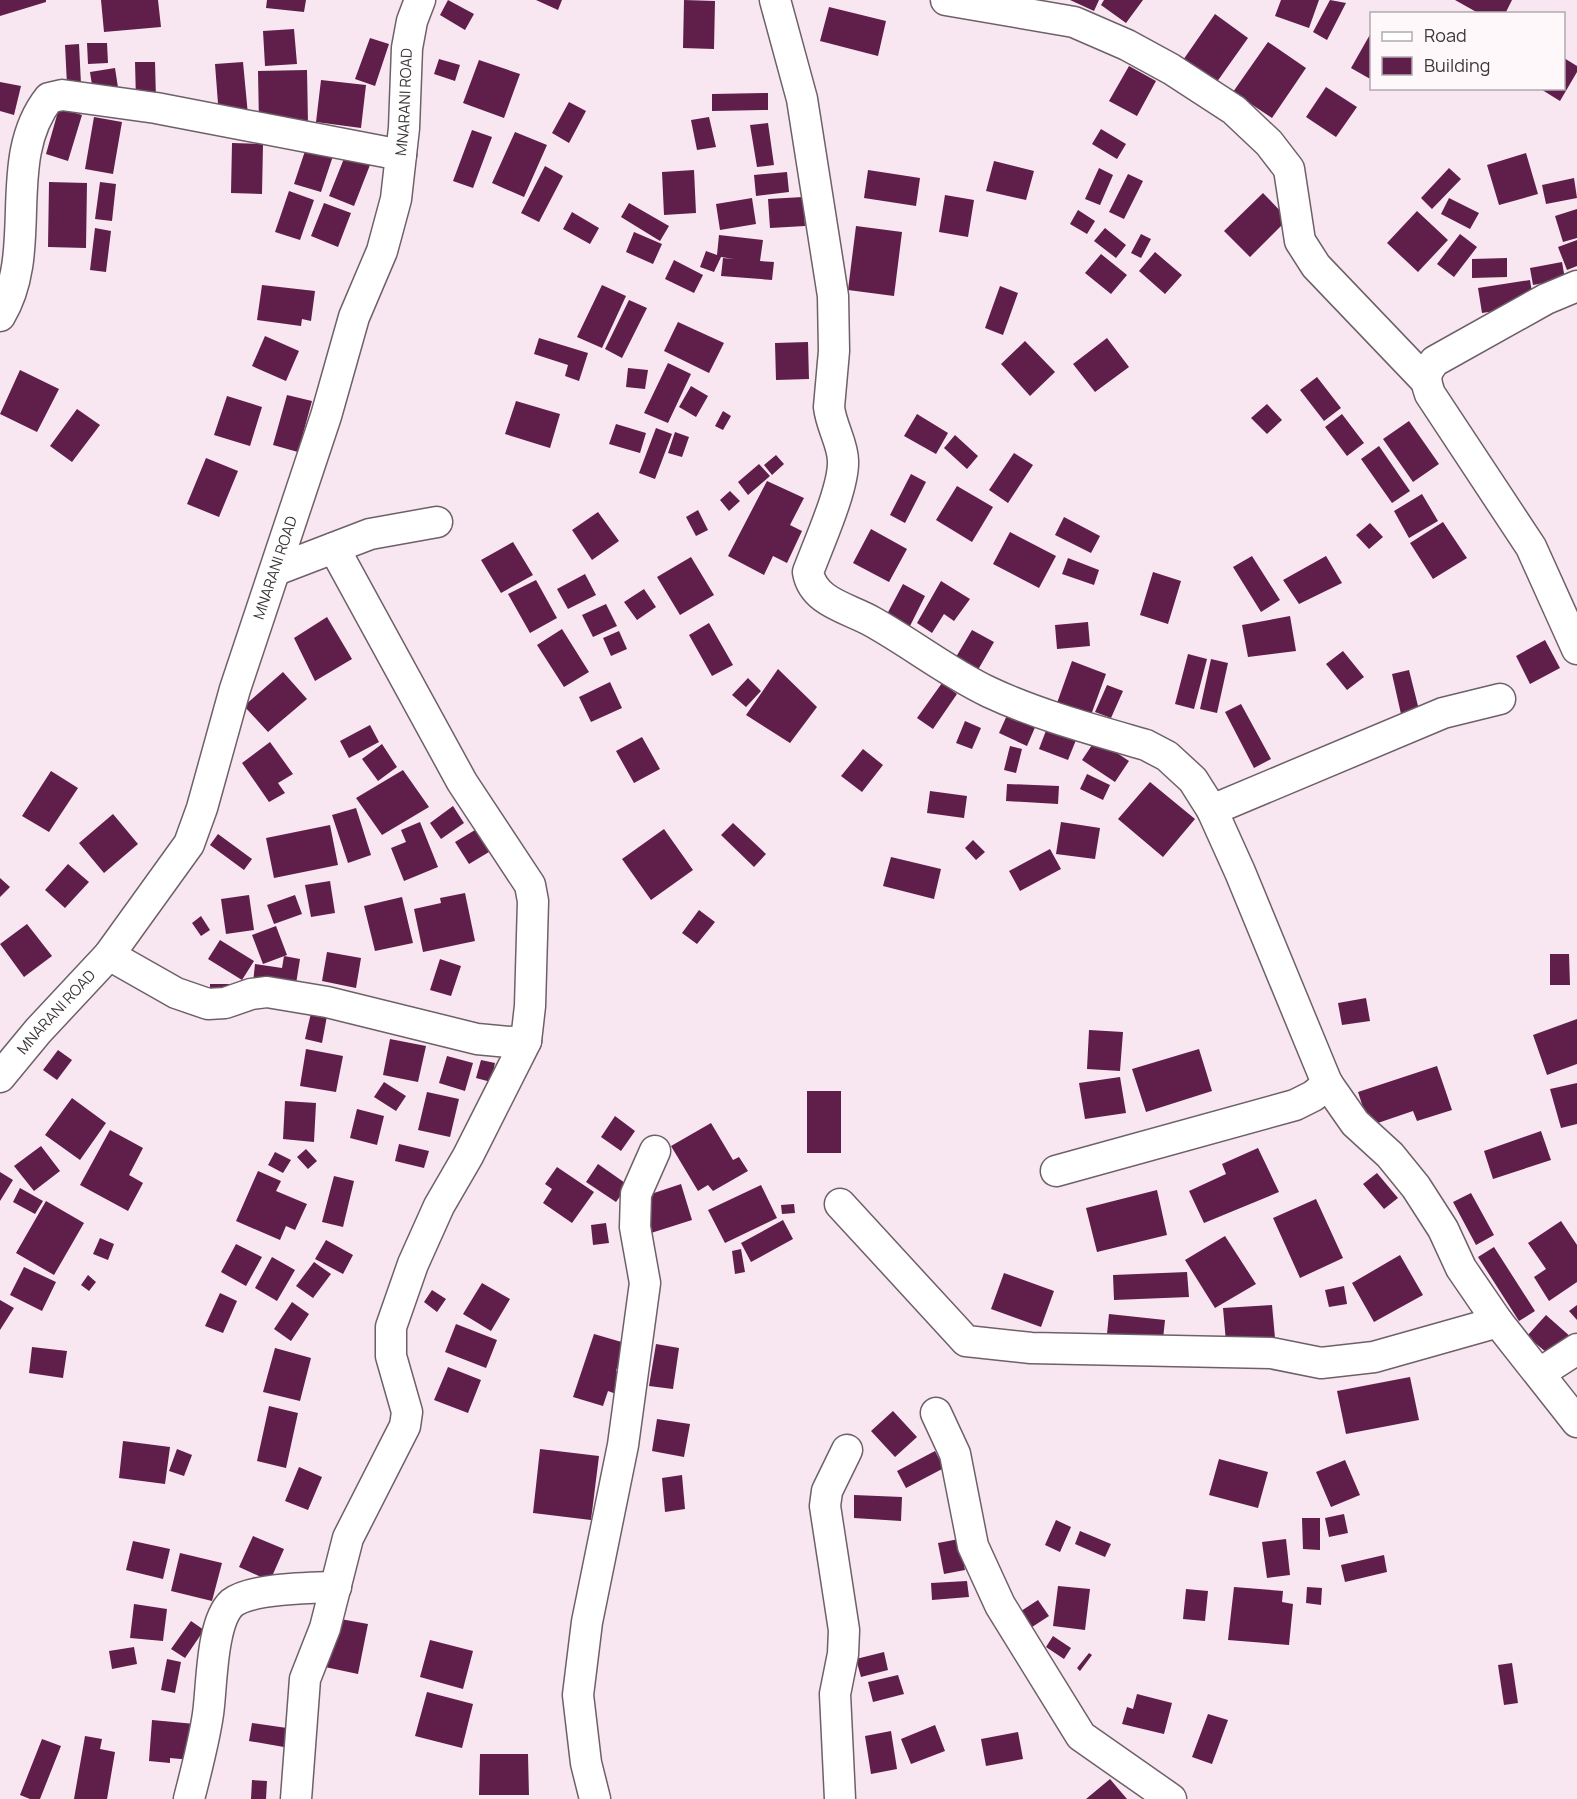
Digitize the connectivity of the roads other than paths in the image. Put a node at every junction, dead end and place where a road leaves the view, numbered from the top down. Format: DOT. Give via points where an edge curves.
graph roads {
  1 [pos="420,0"];
  2 [pos="775,0"];
  3 [pos="946,0"];
  4 [pos="401,154"];
  5 [pos="1577,286"];
  6 [pos="0,316"];
  7 [pos="1425,380"];
  8 [pos="437,522"];
  9 [pos="334,548"];
  10 [pos="276,570"];
  11 [pos="1577,649"];
  12 [pos="1500,699"];
  13 [pos="1212,810"];
  14 [pos="109,955"];
  15 [pos="526,1041"];
  16 [pos="0,1077"];
  17 [pos="1328,1084"];
  18 [pos="655,1151"];
  19 [pos="1056,1171"];
  20 [pos="840,1204"];
  21 [pos="1498,1322"];
  22 [pos="1577,1349"];
  23 [pos="1540,1373"];
  24 [pos="936,1413"];
  25 [pos="1577,1422"];
  26 [pos="847,1450"];
  27 [pos="336,1587"];
  28 [pos="189,1799"];
  29 [pos="296,1799"];
  30 [pos="595,1799"];
  31 [pos="840,1799"];
  32 [pos="1171,1799"];
  1 -- 4 [label="street, MNARANI ROAD" via="407,48"];
  2 -- 13 [label="street" via="804,110 834,322 829,407 843,471 808,572 813,586 825,598 990,692 1146,745 1167,756 1193,780"];
  3 -- 7 [label="street" via="1074,22 1127,45 1234,110 1269,143 1289,169 1300,241 1316,266"];
  4 -- 6 [label="street" via="156,108 62,95 49,98 34,118 26,141 19,179 18,264 10,300"];
  4 -- 10 [label="street, MNARANI ROAD" via="396,199 382,251 354,317"];
  5 -- 7 [label="street" via="1435,361"];
  7 -- 11 [label="street" via="1430,394 1531,547"];
  8 -- 9 [label="street" via="370,534"];
  9 -- 10 [label="street"];
  9 -- 15 [label="street" via="462,782 530,885 533,901"];
  10 -- 14 [label="street, MNARANI ROAD" via="189,844"];
  12 -- 13 [label="street" via="1443,713"];
  13 -- 17 [label="street"];
  14 -- 15 [label="street" via="149,980 200,1002 225,1003 267,992 327,1002 477,1039"];
  14 -- 16 [label="street, MNARANI ROAD"];
  15 -- 27 [label="street" via="439,1206 391,1327 391,1356 407,1412 405,1426 348,1538"];
  17 -- 19 [label="street" via="1295,1105"];
  17 -- 21 [label="street" via="1355,1123 1416,1186 1461,1268"];
  18 -- 30 [label="street" via="636,1194 635,1227 645,1283 623,1445 587,1622 578,1695 586,1763"];
  20 -- 21 [label="street" via="966,1341 1055,1348 1271,1353 1321,1363 1374,1357"];
  21 -- 23 [label="street"];
  22 -- 23 [label="street"];
  23 -- 25 [label="street"];
  24 -- 32 [label="street" via="955,1454 974,1546 1000,1605 1081,1736"];
  26 -- 31 [label="street" via="827,1491 825,1506 844,1630 834,1694"];
  27 -- 28 [label="street" via="285,1589 233,1602 227,1610 216,1647 208,1715"];
  27 -- 29 [label="street" via="305,1680"];
}
